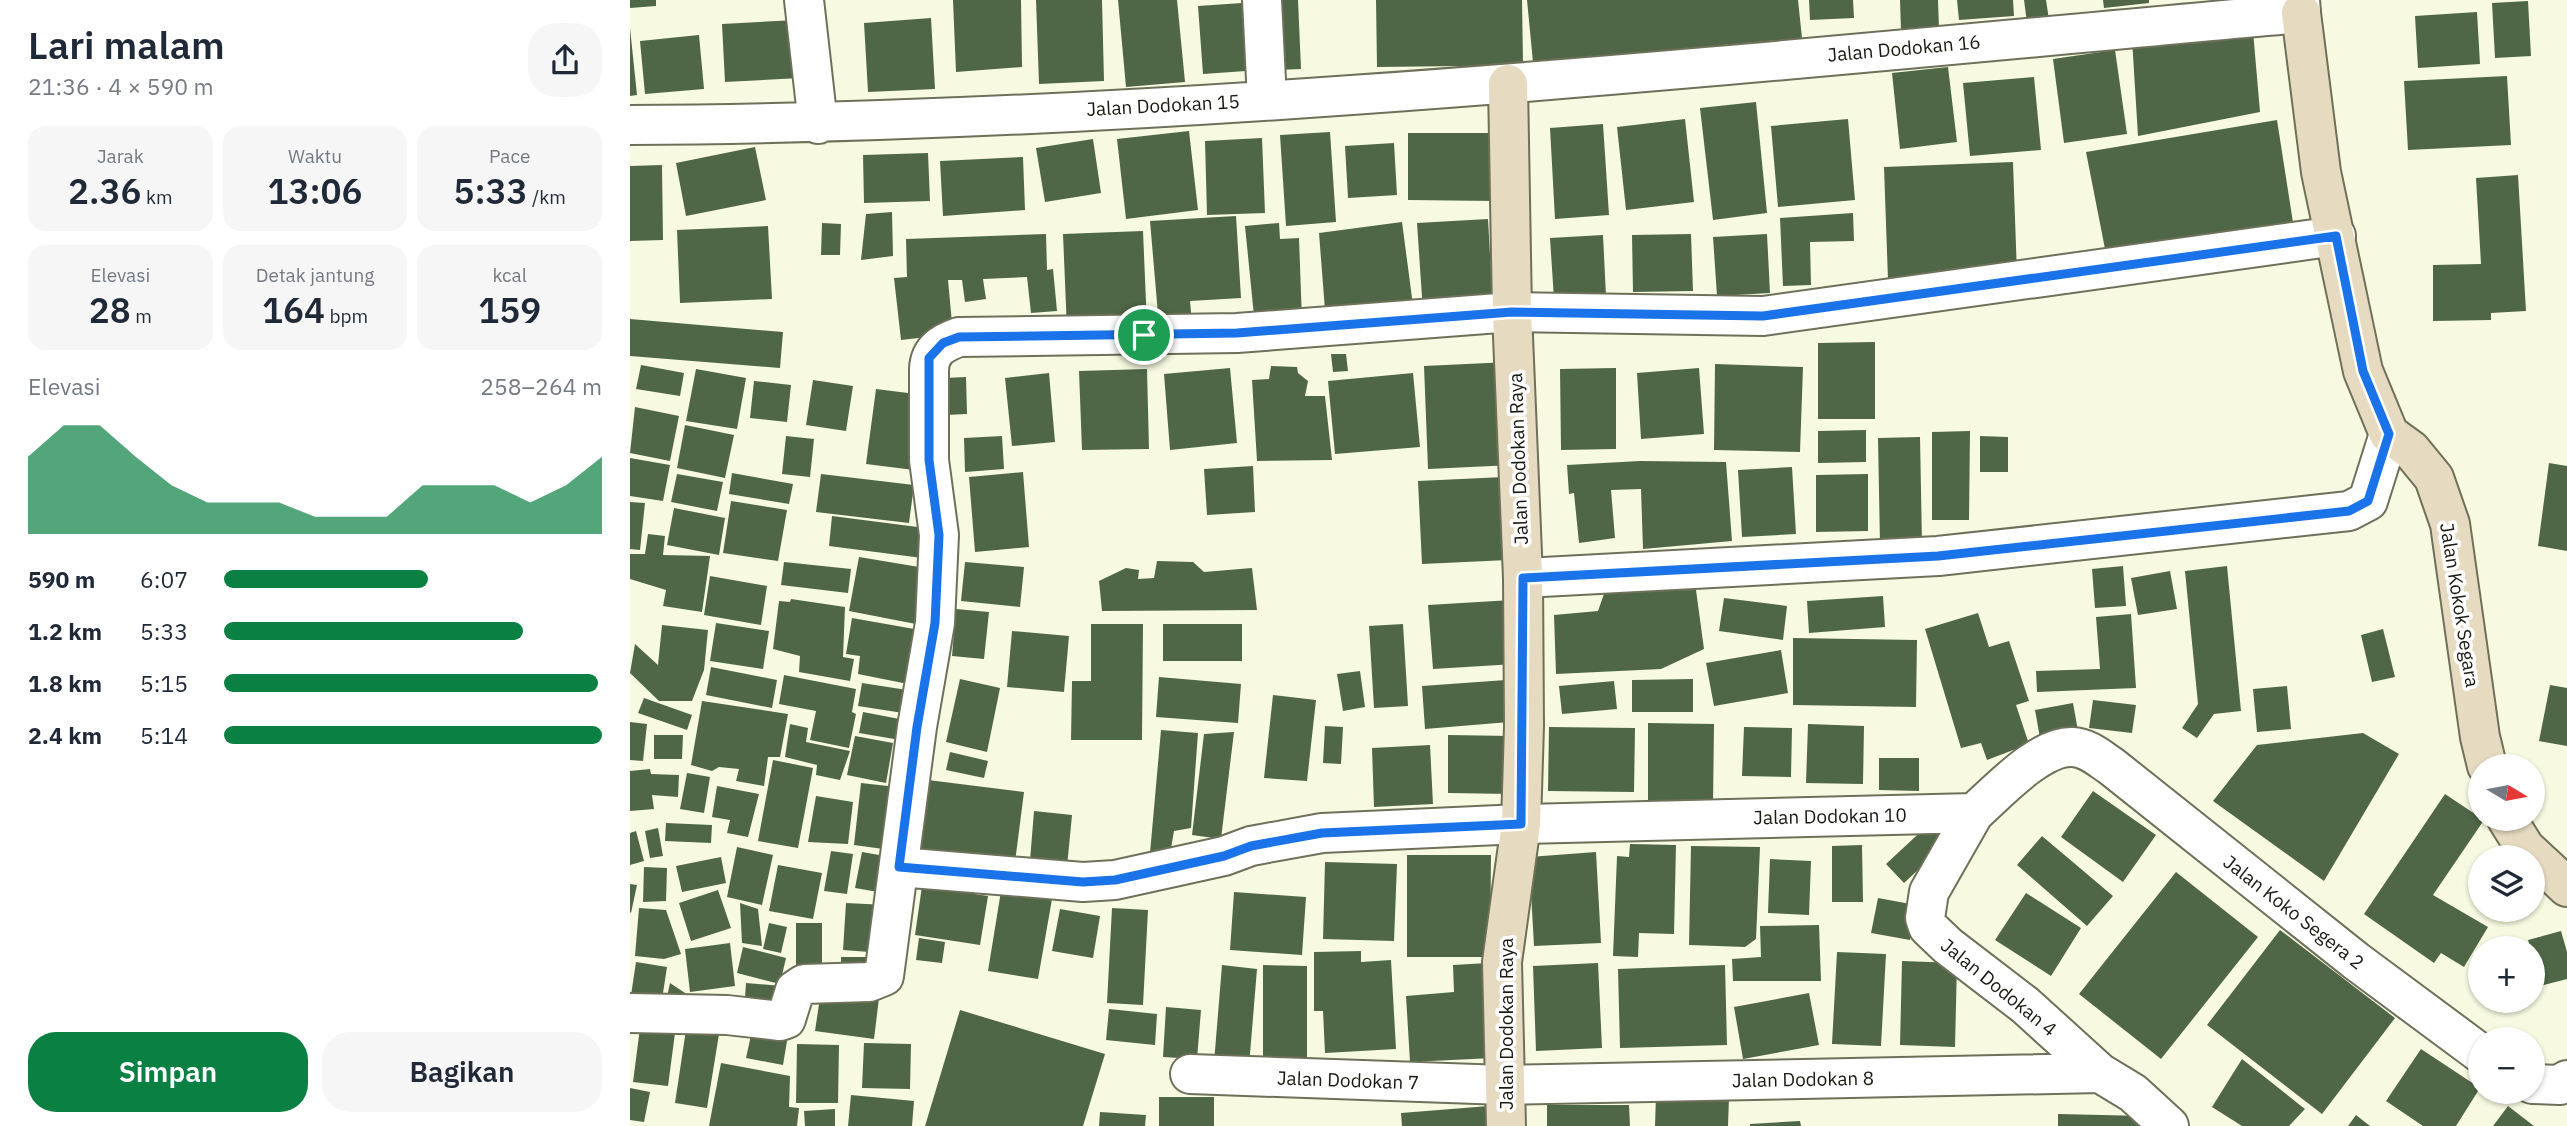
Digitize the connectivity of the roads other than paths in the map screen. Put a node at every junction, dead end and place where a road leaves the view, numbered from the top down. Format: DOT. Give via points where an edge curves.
graph roads {
  1 [pos="804,0"];
  2 [pos="1262,0"];
  3 [pos="2301,6"];
  4 [pos="1508,84"];
  5 [pos="1267,100"];
  6 [pos="818,124"];
  7 [pos="630,125"];
  8 [pos="2336,236"];
  9 [pos="1512,312"];
  10 [pos="2389,434"];
  11 [pos="1523,578"];
  12 [pos="2484,754"];
  13 [pos="1974,813"];
  14 [pos="1521,824"];
  15 [pos="2514,831"];
  16 [pos="899,867"];
  17 [pos="2567,887"];
  18 [pos="630,1013"];
  19 [pos="2468,1044"];
  20 [pos="2100,1073"];
  21 [pos="1190,1074"];
  22 [pos="1505,1085"];
  23 [pos="1506,1126"];
  24 [pos="2169,1126"];
  1 -- 6 [label="street"];
  2 -- 5 [label="street"];
  3 -- 4 [label="street, Jalan Dodokan 16"];
  3 -- 8 [label="street, Jalan Kokok Segara" via="2321,172"];
  4 -- 5 [label="street, Jalan Dodokan 15"];
  4 -- 9 [label="street, Jalan Dodokan Raya"];
  5 -- 6 [label="street, Jalan Dodokan 15"];
  6 -- 7 [label="street, Jalan Dodokan 15"];
  8 -- 9 [label="street" via="1763,316"];
  8 -- 10 [label="street, Jalan Kokok Segara" via="2363,371"];
  9 -- 11 [label="street, Jalan Dodokan Raya"];
  9 -- 16 [label="street" via="1237,333 959,337 943,343 929,358 929,460 939,535 935,623"];
  10 -- 11 [label="street" via="2368,501 2349,511 1938,556"];
  10 -- 12 [label="street, Jalan Kokok Segara" via="2411,450 2434,478 2450,524"];
  11 -- 14 [label="street, Jalan Dodokan Raya"];
  13 -- 14 [label="street, Jalan Dodokan 10"];
  13 -- 19 [label="street, Jalan Koko Segera 2" via="2031,763 2056,749 2074,747 2092,753"];
  13 -- 20 [label="street, Jalan Dodokan 4" via="1929,892 1928,927"];
  14 -- 16 [label="street, Jalan Dodokan 10" via="1322,833 1093,882"];
  14 -- 22 [label="street, Jalan Dodokan Raya" via="1502,962"];
  15 -- 17 [label="street" via="2525,848"];
  16 -- 18 [label="street" via="881,978 804,984 795,990 786,1019 780,1021"];
  20 -- 22 [label="street, Jalan Dodokan 8"];
  20 -- 24 [label="street, Jalan Dodokan 4" via="2133,1093"];
  21 -- 22 [label="street, Jalan Dodokan 7"];
  22 -- 23 [label="street, Jalan Dodokan Raya"];
}
